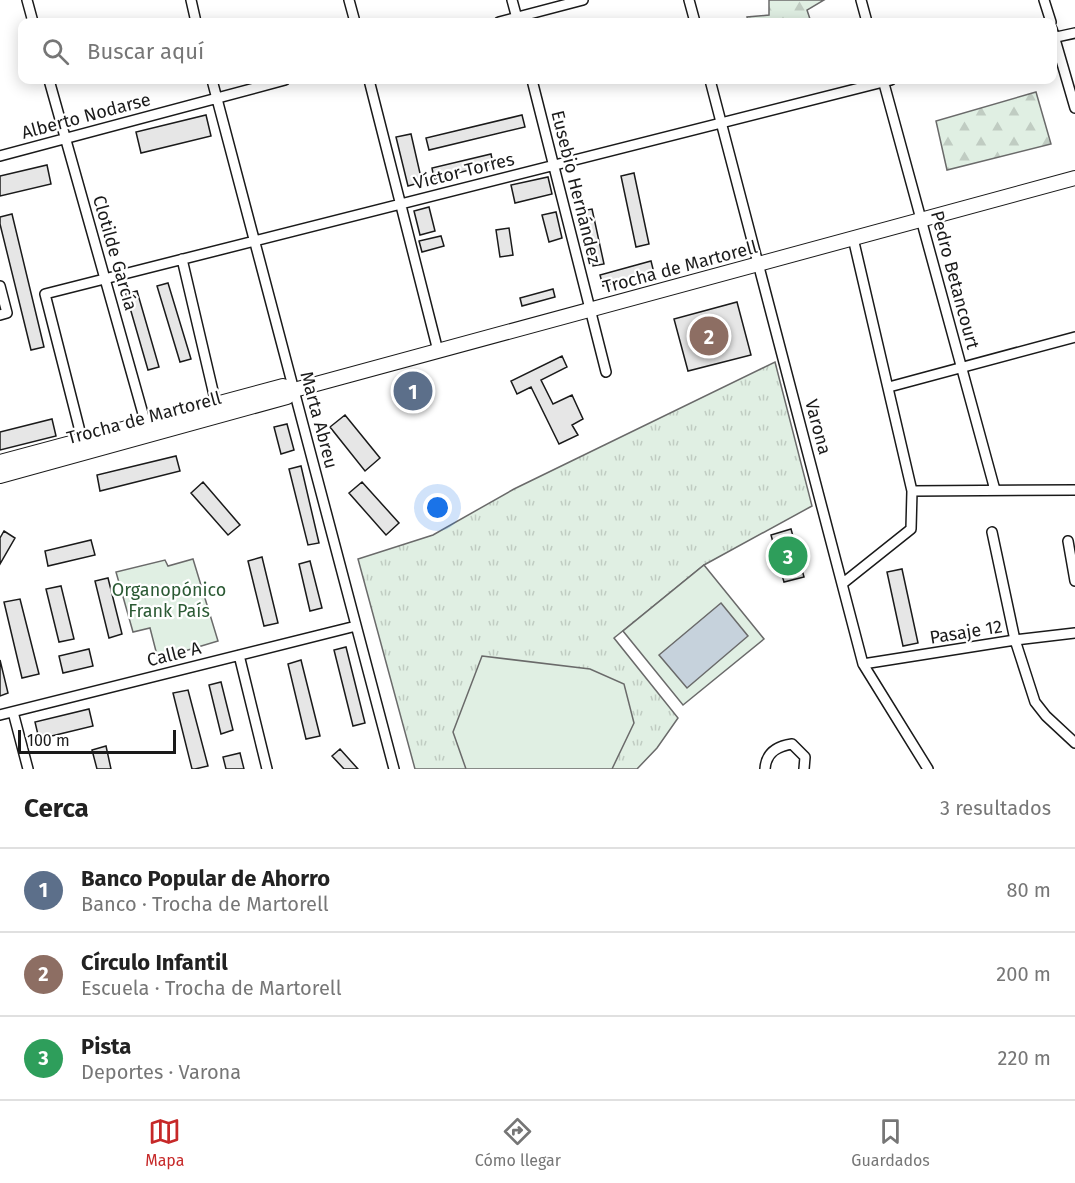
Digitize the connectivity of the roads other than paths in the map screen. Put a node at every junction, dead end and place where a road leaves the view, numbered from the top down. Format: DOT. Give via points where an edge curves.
graph roads {
  1 [pos="27,0"];
  2 [pos="190,0"];
  3 [pos="349,0"];
  4 [pos="512,0"];
  5 [pos="583,0"];
  6 [pos="689,0"];
  7 [pos="861,0"];
  8 [pos="1044,0"];
  9 [pos="32,18"];
  10 [pos="195,18"];
  11 [pos="354,18"];
  12 [pos="516,18"];
  13 [pos="524,18"];
  14 [pos="694,18"];
  15 [pos="866,18"];
  16 [pos="1050,18"];
  17 [pos="1075,33"];
  18 [pos="1057,35"];
  19 [pos="1057,48"];
  20 [pos="50,84"];
  21 [pos="213,84"];
  22 [pos="270,84"];
  23 [pos="370,84"];
  24 [pos="533,84"];
  25 [pos="711,84"];
  26 [pos="871,84"];
  27 [pos="887,84"];
  28 [pos="216,98"];
  29 [pos="1075,108"];
  30 [pos="721,123"];
  31 [pos="66,138"];
  32 [pos="0,156"];
  33 [pos="554,165"];
  34 [pos="1075,178"];
  35 [pos="401,204"];
  36 [pos="921,220"];
  37 [pos="853,238"];
  38 [pos="254,241"];
  39 [pos="182,259"];
  40 [pos="758,264"];
  41 [pos="105,279"];
  42 [pos="0,286"];
  43 [pos="591,310"];
  44 [pos="3,314"];
  45 [pos="1075,337"];
  46 [pos="438,351"];
  47 [pos="961,368"];
  48 [pos="606,372"];
  49 [pos="889,387"];
  50 [pos="294,390"];
  51 [pos="218,410"];
  52 [pos="147,429"];
  53 [pos="84,447"];
  54 [pos="0,462"];
  55 [pos="0,476"];
  56 [pos="995,490"];
  57 [pos="1075,490"];
  58 [pos="912,491"];
  59 [pos="992,532"];
  60 [pos="1068,541"];
  61 [pos="1075,581"];
  62 [pos="842,584"];
  63 [pos="356,626"];
  64 [pos="1075,633"];
  65 [pos="1015,640"];
  66 [pos="239,655"];
  67 [pos="863,664"];
  68 [pos="13,712"];
  69 [pos="0,715"];
  70 [pos="1075,743"];
  71 [pos="28,769"];
  72 [pos="267,769"];
  73 [pos="394,769"];
  74 [pos="765,769"];
  75 [pos="804,769"];
  76 [pos="928,769"];
  1 -- 9 [label="street"];
  2 -- 10 [label="street"];
  3 -- 11 [label="street"];
  4 -- 12 [label="street"];
  5 -- 13 [label="street"];
  6 -- 14 [label="street"];
  7 -- 15 [label="street"];
  8 -- 16 [label="street"];
  17 -- 18 [label="street"];
  19 -- 29 [label="street"];
  20 -- 31 [label="street, Clotilde García"];
  21 -- 28 [label="street, Marta Abreu"];
  22 -- 28 [label="street, Alberto Nodarse"];
  23 -- 35 [label="street"];
  24 -- 33 [label="street, Eusebio Hernández"];
  25 -- 30 [label="street, Varona"];
  26 -- 30 [label="street, Víctor Torres"];
  27 -- 36 [label="street, Pedro Betancourt"];
  28 -- 31 [label="street, Alberto Nodarse"];
  28 -- 38 [label="street, Marta Abreu"];
  30 -- 33 [label="street, Víctor Torres"];
  30 -- 40 [label="street, Varona"];
  31 -- 32 [label="street, Alberto Nodarse"];
  31 -- 41 [label="street, Clotilde García"];
  33 -- 35 [label="street, Víctor Torres"];
  33 -- 43 [label="street, Eusebio Hernández"];
  34 -- 36 [label="street, Trocha de Martorell"];
  35 -- 38 [label="street, Víctor Torres"];
  35 -- 46 [label="street"];
  36 -- 37 [label="street, Trocha de Martorell"];
  36 -- 47 [label="street, Pedro Betancourt"];
  37 -- 40 [label="street, Trocha de Martorell"];
  37 -- 49 [label="street"];
  38 -- 39 [label="street, Víctor Torres"];
  38 -- 50 [label="street, Marta Abreu"];
  39 -- 41 [label="street, Víctor Torres"];
  39 -- 51 [label="street"];
  40 -- 43 [label="street, Trocha de Martorell"];
  40 -- 62 [label="street, Varona"];
  41 -- 52 [label="street, Clotilde García"];
  41 -- 53 [label="street, Víctor Torres" via="45,294"];
  42 -- 44 [label="street"];
  43 -- 46 [label="street, Trocha de Martorell"];
  43 -- 48 [label="street, Eusebio Hernández"];
  45 -- 47 [label="street"];
  46 -- 50 [label="street, Trocha de Martorell"];
  47 -- 49 [label="street"];
  47 -- 56 [label="street, Pedro Betancourt"];
  49 -- 58 [label="street"];
  50 -- 51 [label="street, Trocha de Martorell" via="283,386"];
  50 -- 63 [label="street, Marta Abreu"];
  51 -- 52 [label="street, Trocha de Martorell"];
  52 -- 53 [label="street, Trocha de Martorell"];
  53 -- 54 [label="street, Trocha de Martorell"];
  53 -- 55 [label="street, Trocha de Martorell"];
  56 -- 57 [label="street"];
  56 -- 58 [label="street"];
  58 -- 62 [label="street" via="911,529"];
  59 -- 65 [label="street"];
  60 -- 61 [label="street"];
  62 -- 67 [label="street, Varona"];
  63 -- 66 [label="street, Calle A"];
  63 -- 73 [label="street, Marta Abreu"];
  64 -- 65 [label="street, Pasaje 12"];
  65 -- 67 [label="street, Pasaje 12"];
  65 -- 70 [label="street" via="1035,702"];
  66 -- 68 [label="street, Calle A"];
  66 -- 72 [label="street"];
  67 -- 76 [label="street, Varona"];
  68 -- 69 [label="street, Calle A"];
  68 -- 71 [label="street"];
  74 -- 75 [label="street" via="772,752 792,744 804,757"];
}
